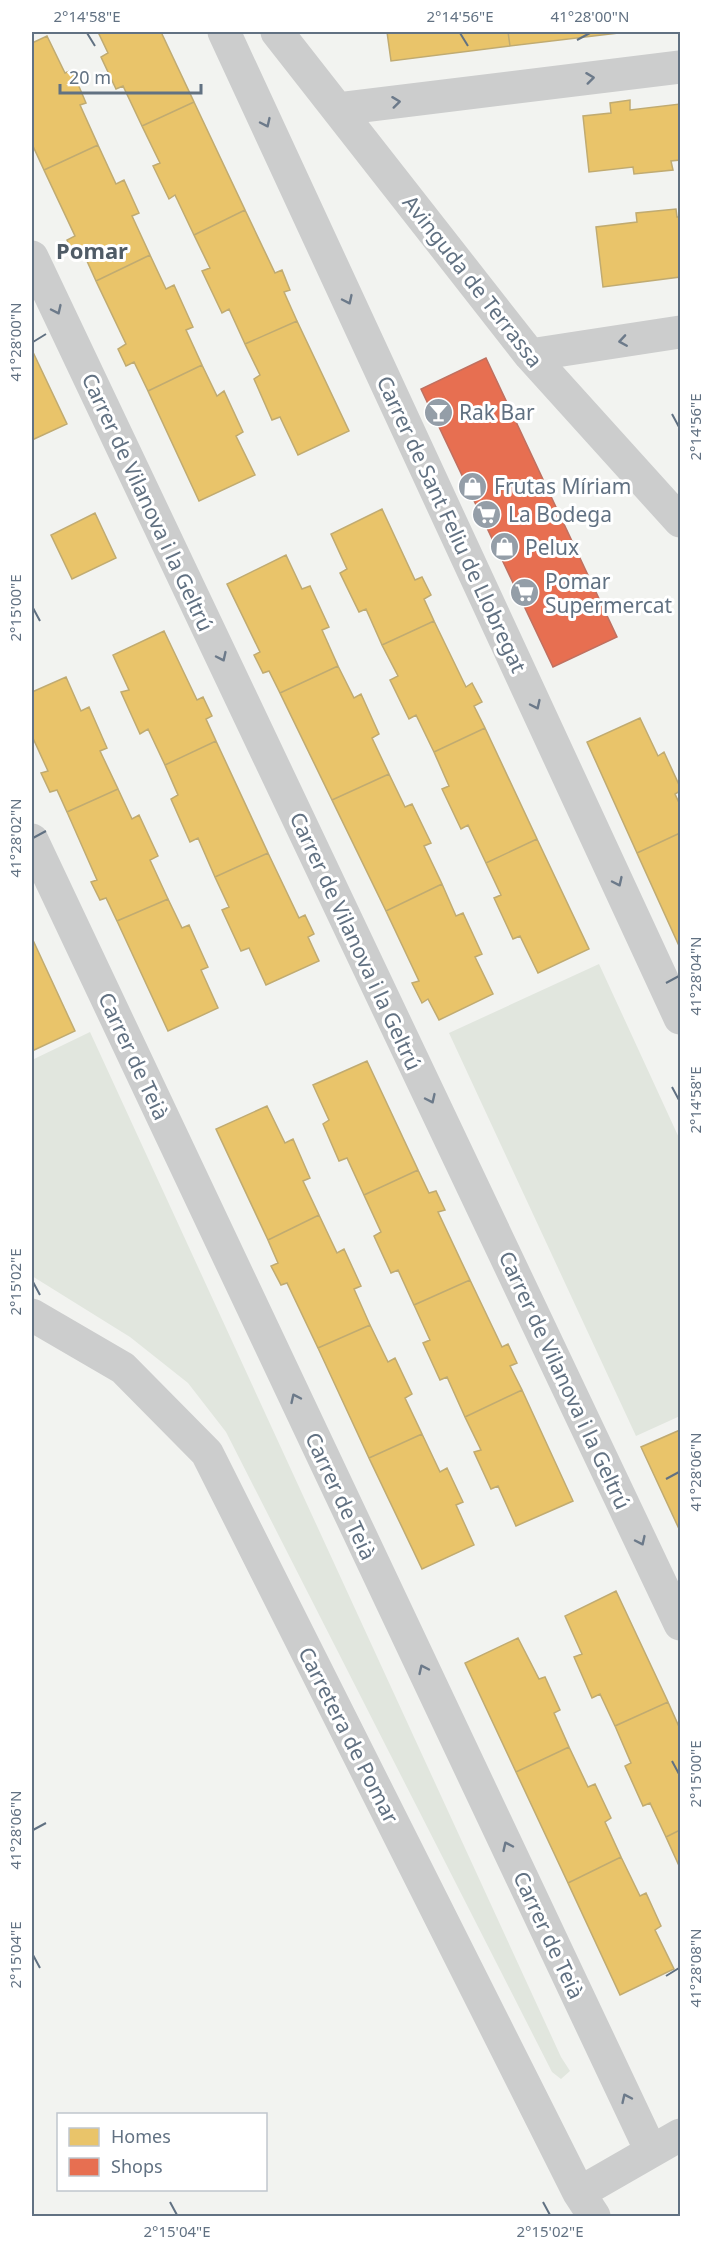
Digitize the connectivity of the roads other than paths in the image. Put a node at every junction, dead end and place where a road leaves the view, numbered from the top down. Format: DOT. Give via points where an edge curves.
graph roads {
  1 [pos="224,32"];
  2 [pos="277,32"];
  3 [pos="681,67"];
  4 [pos="338,110"];
  5 [pos="32,257"];
  6 [pos="681,332"];
  7 [pos="530,355"];
  8 [pos="681,521"];
  9 [pos="32,840"];
  10 [pos="681,1017"];
  11 [pos="32,1315"];
  12 [pos="681,1624"];
  13 [pos="681,2135"];
  14 [pos="651,2151"];
  15 [pos="586,2205"];
  1 -- 10 [label="street, Carrer de Sant Feliu de Llobregat, one-way"];
  2 -- 4 [label="street, Avinguda de Terrassa"];
  4 -- 3 [label="street, one-way"];
  4 -- 7 [label="street, Avinguda de Terrassa"];
  5 -- 12 [label="street, Carrer de Vilanova i la Geltrú, one-way"];
  6 -- 7 [label="street, one-way"];
  7 -- 8 [label="street, Avinguda de Terrassa"];
  14 -- 9 [label="street, Carrer de Teià, one-way"];
  11 -- 15 [label="street, Carretera de Pomar" via="123,1368 207,1453"];
  13 -- 14 [label="street"];
  14 -- 15 [label="street"];
}
